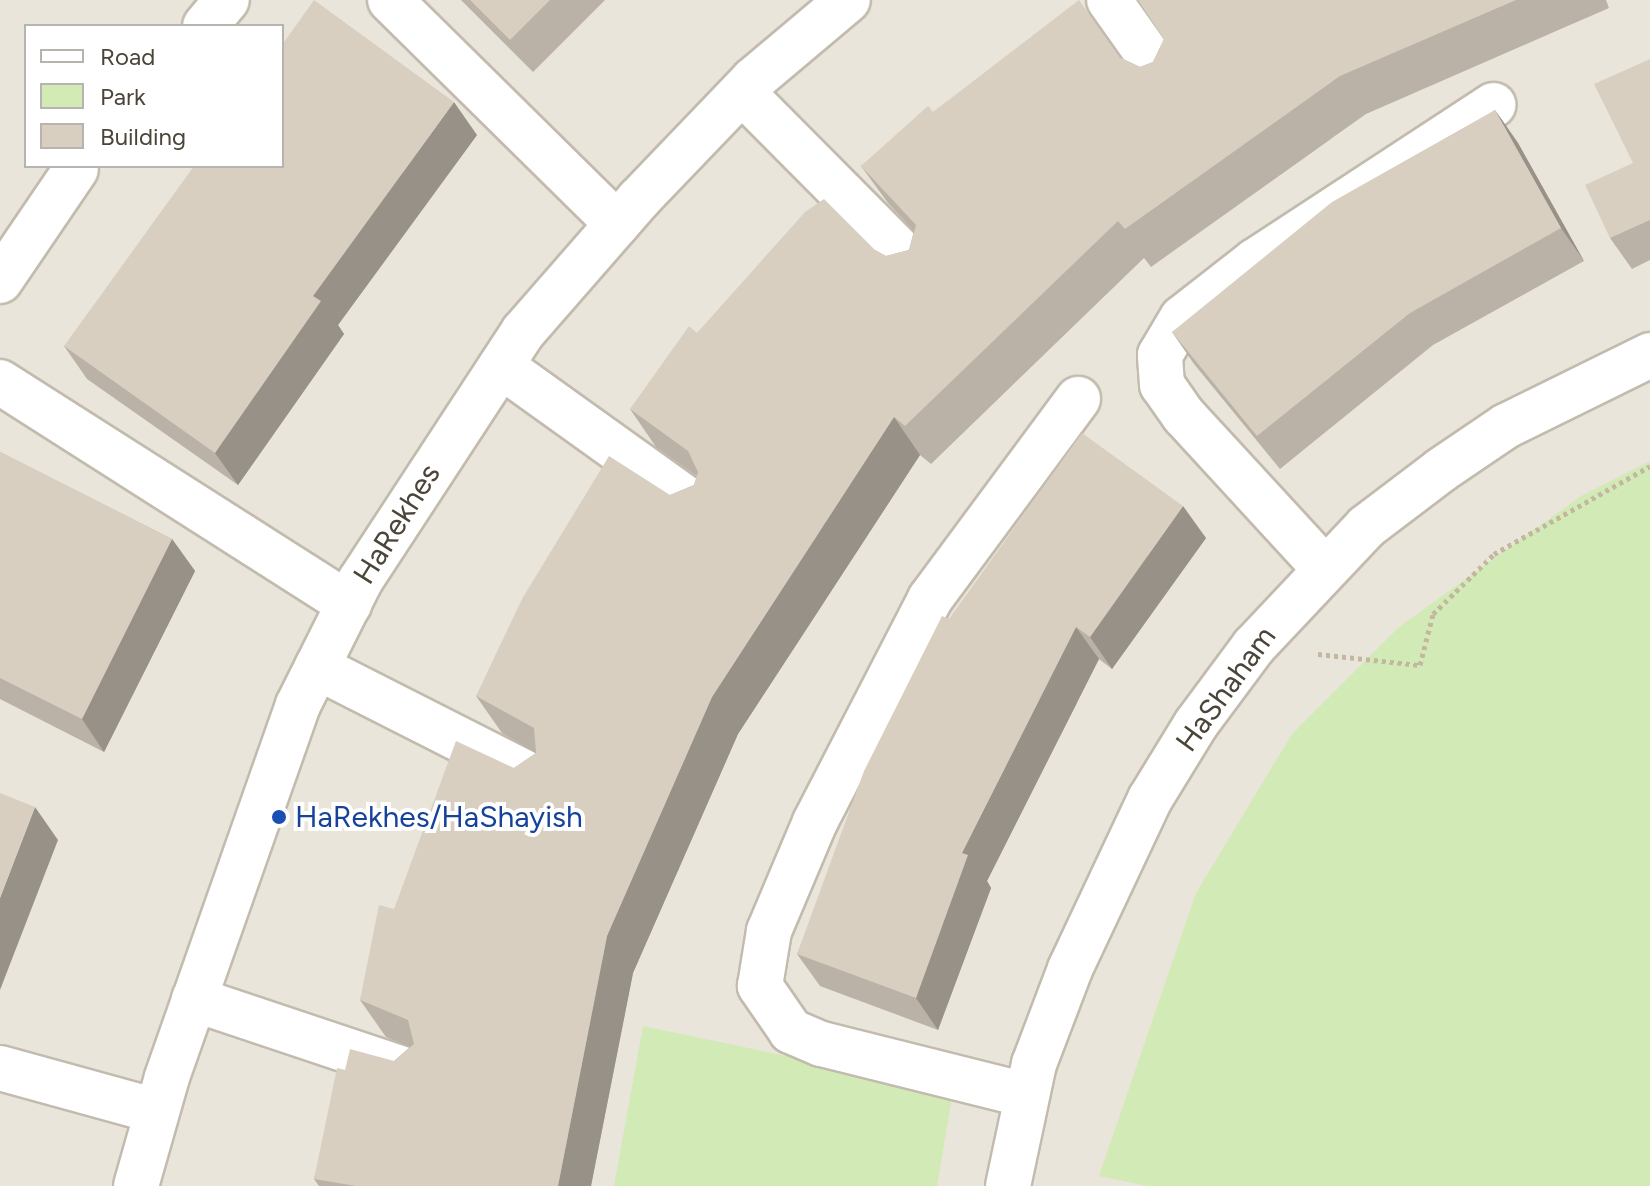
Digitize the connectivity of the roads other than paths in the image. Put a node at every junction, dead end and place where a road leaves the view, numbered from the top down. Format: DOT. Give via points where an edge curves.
graph roads {
  1 [pos="227,0"];
  2 [pos="390,0"];
  3 [pos="1109,0"];
  4 [pos="841,2"];
  5 [pos="207,24"];
  6 [pos="1165,79"];
  7 [pos="742,92"];
  8 [pos="1493,105"];
  9 [pos="76,169"];
  10 [pos="617,224"];
  11 [pos="918,269"];
  12 [pos="0,281"];
  13 [pos="1650,355"];
  14 [pos="501,366"];
  15 [pos="0,382"];
  16 [pos="1078,399"];
  17 [pos="699,508"];
  18 [pos="1324,568"];
  19 [pos="349,604"];
  20 [pos="317,667"];
  21 [pos="540,780"];
  22 [pos="194,999"];
  23 [pos="0,1068"];
  24 [pos="416,1074"];
  25 [pos="1026,1095"];
  26 [pos="156,1111"];
  27 [pos="135,1180"];
  28 [pos="1008,1186"];
  1 -- 5 [label="street"];
  2 -- 10 [label="street"];
  3 -- 6 [label="street"];
  4 -- 7 [label="street, HaRekhes"];
  7 -- 10 [label="street, HaRekhes"];
  7 -- 11 [label="street"];
  8 -- 18 [label="street" via="1255,261 1182,318 1160,355 1162,385 1184,416"];
  9 -- 12 [label="street"];
  10 -- 14 [label="street, HaRekhes"];
  13 -- 18 [label="street, HaShaham" via="1506,426 1366,527"];
  14 -- 17 [label="street"];
  14 -- 19 [label="street, HaRekhes"];
  15 -- 19 [label="street"];
  16 -- 25 [label="street" via="930,599 815,822 769,931 760,986 791,1031 821,1044"];
  18 -- 25 [label="street, HaShaham" via="1254,646 1150,799 1070,969"];
  19 -- 20 [label="street, HaRekhes"];
  20 -- 21 [label="street"];
  20 -- 22 [label="street, HaRekhes" via="298,705"];
  22 -- 24 [label="street"];
  22 -- 26 [label="street, HaRekhes"];
  23 -- 26 [label="street"];
  25 -- 28 [label="street, HaShaham"];
  26 -- 27 [label="street, HaRekhes"];
}
